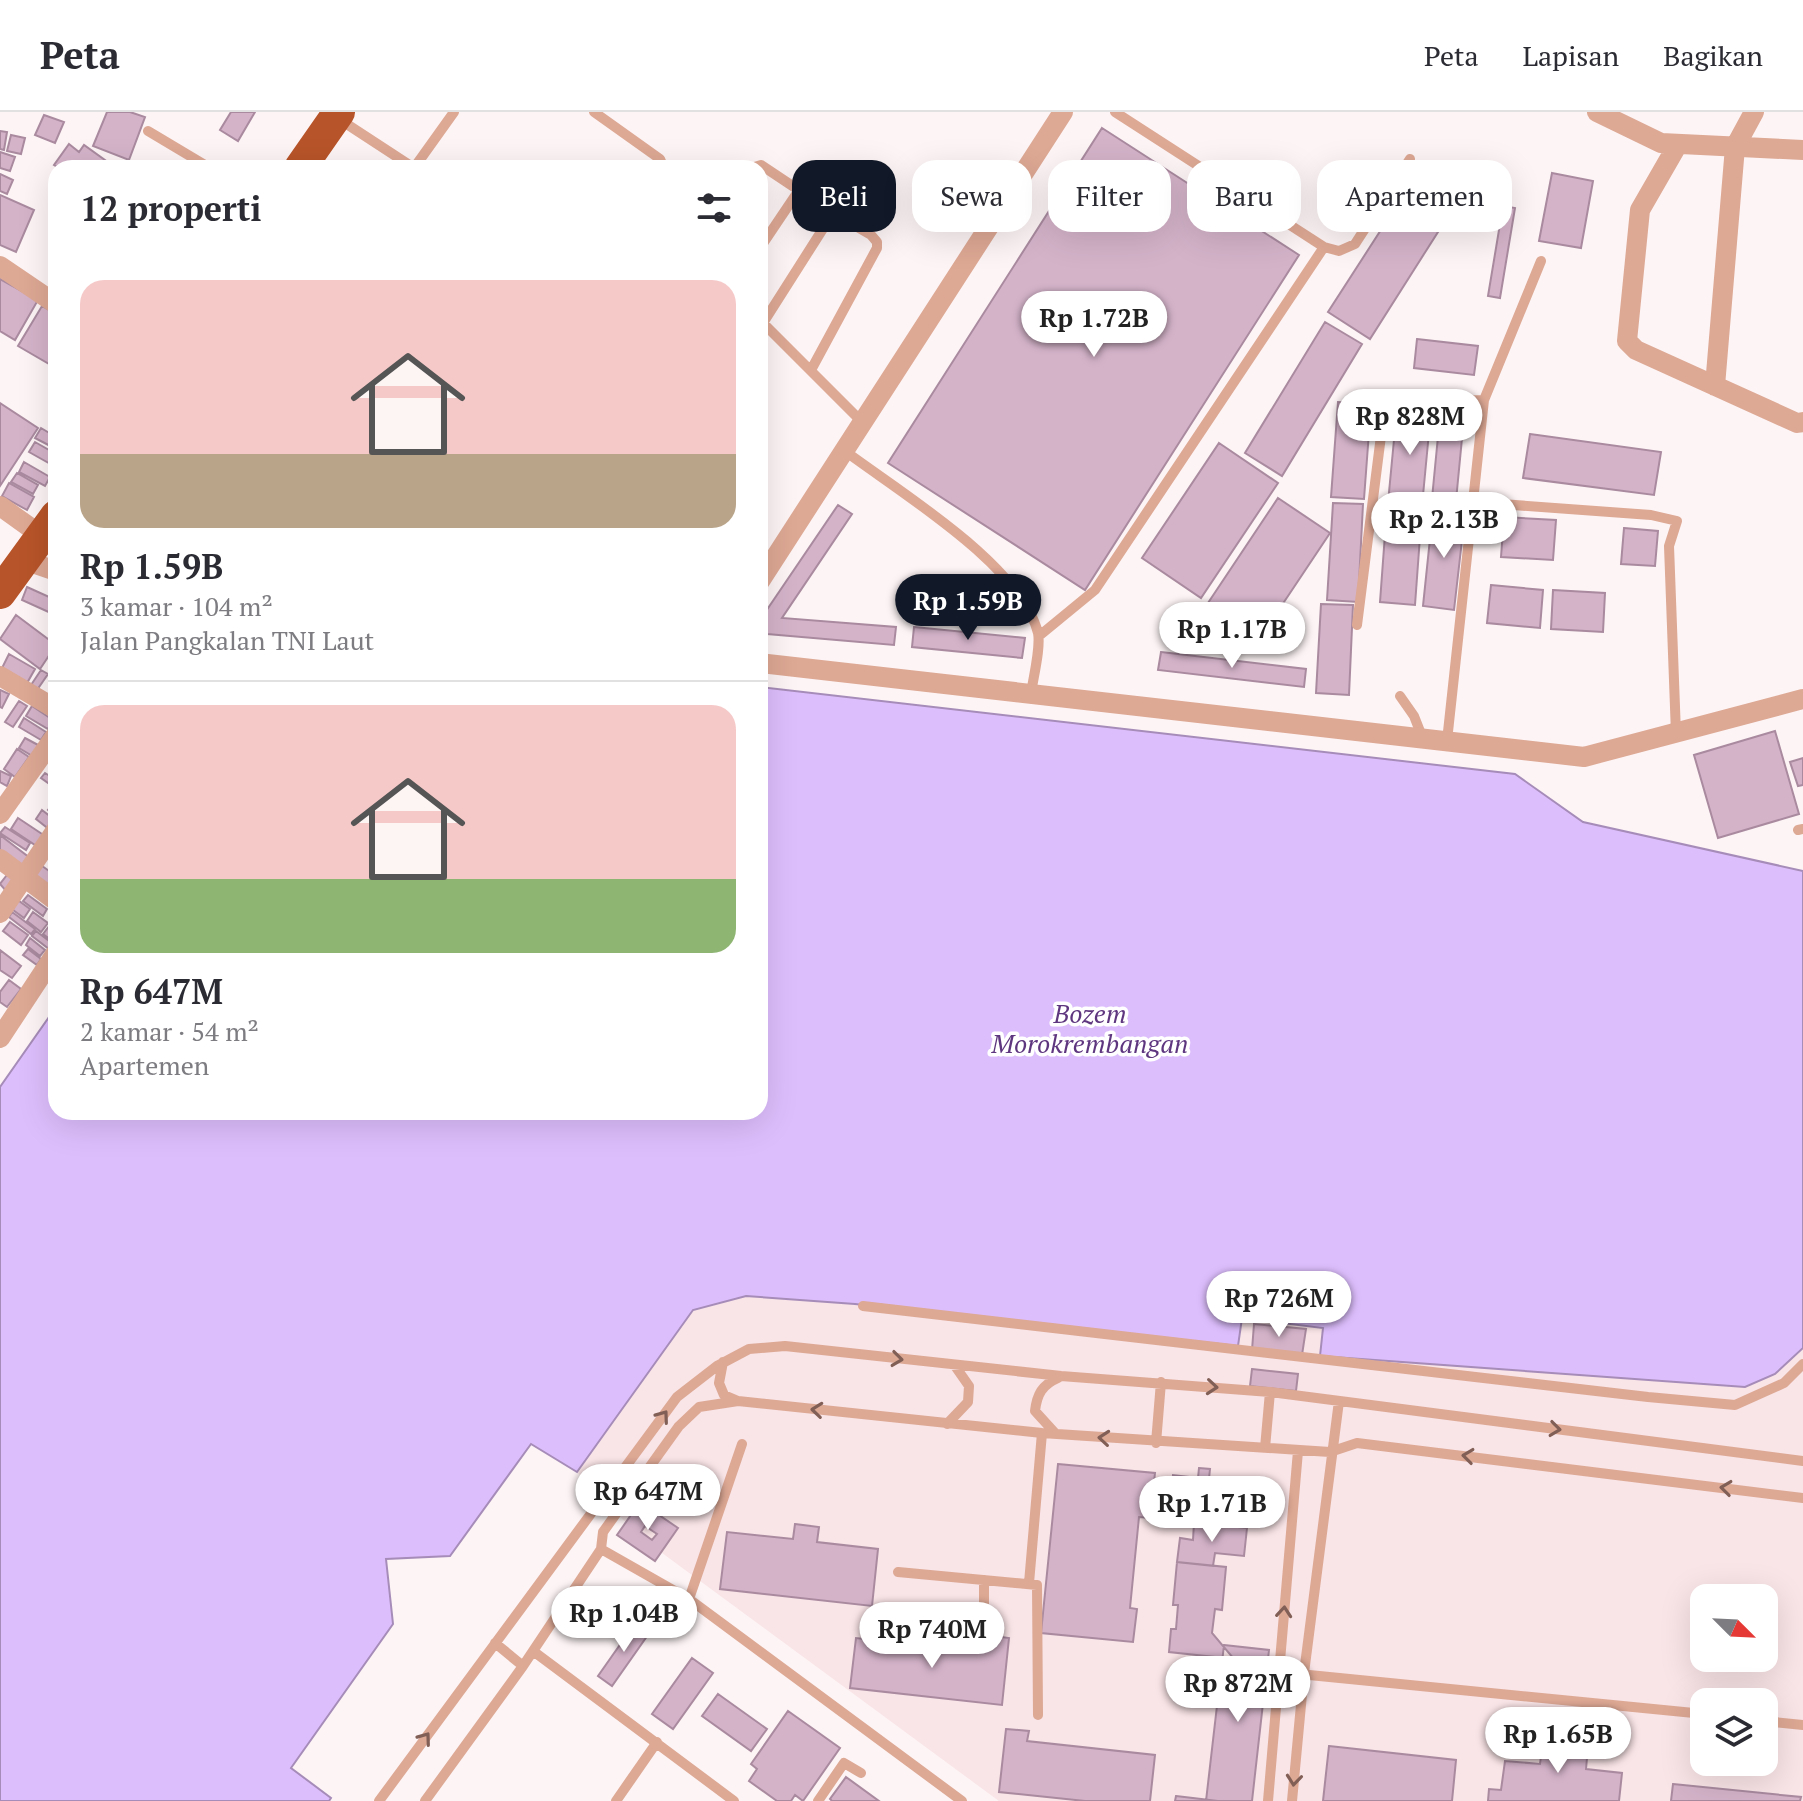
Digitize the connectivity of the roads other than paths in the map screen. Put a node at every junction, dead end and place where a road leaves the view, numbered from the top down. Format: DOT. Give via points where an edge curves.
graph roads {
  1 [pos="454,112"];
  2 [pos="594,112"];
  3 [pos="1063,112"];
  4 [pos="1115,112"];
  5 [pos="1597,112"];
  6 [pos="1754,112"];
  7 [pos="337,114"];
  8 [pos="1635,120"];
  9 [pos="148,131"];
  10 [pos="1678,144"];
  11 [pos="1735,147"];
  12 [pos="1803,150"];
  13 [pos="1410,159"];
  14 [pos="197,160"];
  15 [pos="305,160"];
  16 [pos="403,160"];
  17 [pos="420,160"];
  18 [pos="660,160"];
  19 [pos="768,170"];
  20 [pos="792,185"];
  21 [pos="792,200"];
  22 [pos="821,232"];
  23 [pos="866,232"];
  24 [pos="768,236"];
  25 [pos="1324,247"];
  26 [pos="1541,261"];
  27 [pos="0,266"];
  28 [pos="48,299"];
  29 [pos="768,313"];
  30 [pos="768,328"];
  31 [pos="811,370"];
  32 [pos="1715,386"];
  33 [pos="1484,400"];
  34 [pos="862,422"];
  35 [pos="1803,422"];
  36 [pos="845,451"];
  37 [pos="1473,502"];
  38 [pos="0,506"];
  39 [pos="41,538"];
  40 [pos="768,569"];
  41 [pos="0,593"];
  42 [pos="1357,625"];
  43 [pos="1039,636"];
  44 [pos="768,664"];
  45 [pos="0,676"];
  46 [pos="1031,694"];
  47 [pos="1400,696"];
  48 [pos="1803,699"];
  49 [pos="48,704"];
  50 [pos="1676,734"];
  51 [pos="1423,739"];
  52 [pos="1447,742"];
  53 [pos="48,746"];
  54 [pos="0,814"];
  55 [pos="48,842"];
  56 [pos="0,859"];
  57 [pos="25,876"];
  58 [pos="48,895"];
  59 [pos="0,913"];
  60 [pos="48,964"];
  61 [pos="3,1029"];
  62 [pos="863,1306"];
  63 [pos="723,1362"];
  64 [pos="1803,1364"];
  65 [pos="955,1366"];
  66 [pos="1061,1376"];
  67 [pos="1161,1382"];
  68 [pos="1270,1392"];
  69 [pos="738,1401"];
  70 [pos="1339,1401"];
  71 [pos="947,1424"];
  72 [pos="1042,1433"];
  73 [pos="1055,1433"];
  74 [pos="1156,1443"];
  75 [pos="742,1444"];
  76 [pos="1265,1448"];
  77 [pos="1298,1451"];
  78 [pos="1330,1452"];
  79 [pos="1803,1461"];
  80 [pos="1803,1498"];
  81 [pos="586,1523"];
  82 [pos="603,1532"];
  83 [pos="601,1549"];
  84 [pos="898,1572"];
  85 [pos="984,1580"];
  86 [pos="1029,1583"];
  87 [pos="689,1599"];
  88 [pos="984,1627"];
  89 [pos="495,1643"];
  90 [pos="533,1651"];
  91 [pos="523,1666"];
  92 [pos="1279,1672"];
  93 [pos="1304,1673"];
  94 [pos="1690,1713"];
  95 [pos="1038,1715"];
  96 [pos="1778,1722"];
  97 [pos="1803,1725"];
  98 [pos="657,1742"];
  99 [pos="861,1773"];
  100 [pos="379,1801"];
  101 [pos="425,1801"];
  102 [pos="616,1801"];
  103 [pos="734,1801"];
  104 [pos="818,1801"];
  105 [pos="962,1801"];
  106 [pos="1268,1801"];
  107 [pos="1292,1801"];
  1 -- 17 [label="lane"];
  2 -- 18 [label="lane"];
  3 -- 34 [label="street"];
  4 -- 25 [label="lane"];
  5 -- 8 [label="street"];
  6 -- 11 [label="street"];
  7 -- 15 [label="highway"];
  7 -- 16 [label="lane"];
  8 -- 10 [label="street" via="1661,143"];
  9 -- 14 [label="lane"];
  10 -- 11 [label="street"];
  10 -- 32 [label="street" via="1640,210 1627,341"];
  11 -- 12 [label="street"];
  11 -- 32 [label="street"];
  13 -- 25 [label="lane" via="1355,244 1339,251"];
  19 -- 20 [label="lane"];
  21 -- 24 [label="lane"];
  22 -- 29 [label="lane"];
  23 -- 31 [label="lane" via="877,248"];
  25 -- 43 [label="lane" via="1095,590"];
  26 -- 33 [label="lane"];
  27 -- 28 [label="street"];
  30 -- 31 [label="lane"];
  31 -- 34 [label="lane"];
  32 -- 35 [label="street"];
  33 -- 37 [label="lane"];
  33 -- 42 [label="lane" via="1398,403 1387,410"];
  34 -- 36 [label="street"];
  36 -- 40 [label="street"];
  36 -- 43 [label="lane" via="992,562 1025,602"];
  37 -- 50 [label="lane" via="1677,521 1669,546"];
  37 -- 52 [label="lane"];
  38 -- 39 [label="street"];
  39 -- 41 [label="highway"];
  43 -- 46 [label="lane"];
  44 -- 46 [label="street"];
  45 -- 49 [label="street"];
  46 -- 51 [label="street"];
  47 -- 51 [label="lane"];
  48 -- 50 [label="street"];
  50 -- 52 [label="street" via="1584,757"];
  51 -- 52 [label="street"];
  53 -- 54 [label="street"];
  55 -- 57 [label="street"];
  56 -- 57 [label="street"];
  57 -- 58 [label="street"];
  57 -- 59 [label="street"];
  60 -- 61 [label="street"];
  62 -- 64 [label="lane" via="1735,1405 1784,1383"];
  63 -- 65 [label="lane, one-way" via="749,1349 785,1346"];
  63 -- 69 [label="lane" via="719,1383 724,1395"];
  81 -- 63 [label="lane, one-way" via="677,1397"];
  65 -- 66 [label="lane"];
  65 -- 71 [label="lane" via="969,1386 968,1402"];
  66 -- 67 [label="lane"];
  66 -- 73 [label="lane" via="1045,1384 1036,1398 1035,1411"];
  67 -- 68 [label="lane, one-way"];
  67 -- 74 [label="lane"];
  68 -- 70 [label="lane"];
  68 -- 76 [label="lane"];
  71 -- 69 [label="lane, one-way"];
  69 -- 82 [label="lane" via="699,1407 679,1426"];
  70 -- 78 [label="lane"];
  70 -- 79 [label="lane, one-way"];
  71 -- 72 [label="lane"];
  72 -- 73 [label="lane"];
  72 -- 86 [label="lane"];
  74 -- 73 [label="lane, one-way"];
  74 -- 76 [label="lane"];
  75 -- 87 [label="lane"];
  76 -- 77 [label="lane"];
  77 -- 78 [label="lane"];
  92 -- 77 [label="lane, one-way"];
  80 -- 78 [label="lane, one-way" via="1357,1443"];
  78 -- 93 [label="lane"];
  81 -- 82 [label="lane"];
  81 -- 89 [label="lane"];
  82 -- 83 [label="lane"];
  83 -- 87 [label="lane"];
  83 -- 90 [label="lane"];
  84 -- 85 [label="lane"];
  85 -- 86 [label="lane"];
  85 -- 88 [label="lane"];
  86 -- 95 [label="lane" via="1037,1585"];
  87 -- 105 [label="lane"];
  89 -- 91 [label="lane"];
  100 -- 89 [label="lane, one-way"];
  90 -- 91 [label="lane"];
  90 -- 98 [label="lane"];
  91 -- 101 [label="lane"];
  92 -- 93 [label="lane"];
  92 -- 106 [label="lane"];
  93 -- 94 [label="lane"];
  93 -- 107 [label="lane, one-way"];
  96 -- 97 [label="lane"];
  98 -- 102 [label="lane"];
  98 -- 103 [label="lane"];
  99 -- 104 [label="lane" via="844,1763"];
}
